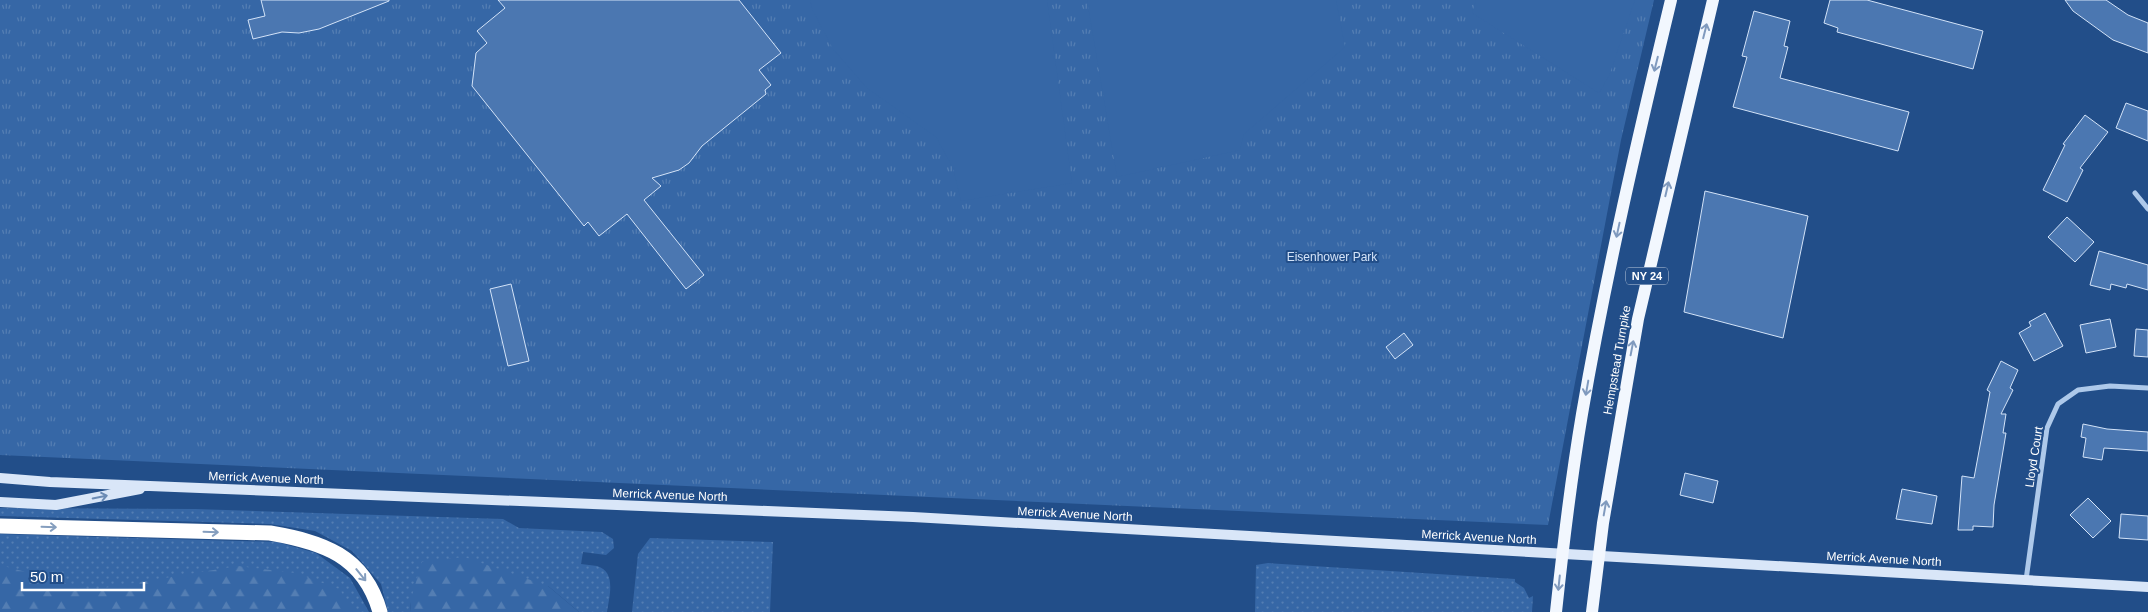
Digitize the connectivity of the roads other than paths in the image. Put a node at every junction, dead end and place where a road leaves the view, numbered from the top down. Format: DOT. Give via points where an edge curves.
graph roads {
  1 [pos="1671,0"];
  2 [pos="1712,0"];
  3 [pos="2135,193"];
  4 [pos="2148,209"];
  5 [pos="2148,388"];
  6 [pos="0,478"];
  7 [pos="158,486"];
  8 [pos="0,502"];
  9 [pos="0,526"];
  10 [pos="1562,554"];
  11 [pos="1598,556"];
  12 [pos="2026,580"];
  13 [pos="2148,587"];
  14 [pos="380,612"];
  15 [pos="1556,612"];
  16 [pos="1592,612"];
  1 -- 10 [label="main road, Hempstead Turnpike / NY 24, one-way" via="1606,288 1582,416"];
  11 -- 2 [label="main road, Hempstead Turnpike / NY 24, one-way" via="1638,319"];
  3 -- 4 [label="street"];
  5 -- 12 [label="street, Lloyd Court" via="2110,386 2078,390 2058,404 2047,428"];
  6 -- 7 [label="main road, Merrick Avenue North"];
  8 -- 7 [label="main road, one-way" via="56,505"];
  7 -- 10 [label="main road, Merrick Avenue North" via="914,517"];
  9 -- 14 [label="highway, one-way" via="270,534 304,539 340,554 361,573"];
  10 -- 11 [label="main road, Merrick Avenue North"];
  10 -- 15 [label="main road, Hempstead Turnpike / NY 24, one-way"];
  11 -- 12 [label="main road, Merrick Avenue North"];
  11 -- 16 [label="main road, Hempstead Turnpike / NY 24"];
  12 -- 13 [label="main road, Merrick Avenue North"];
}
